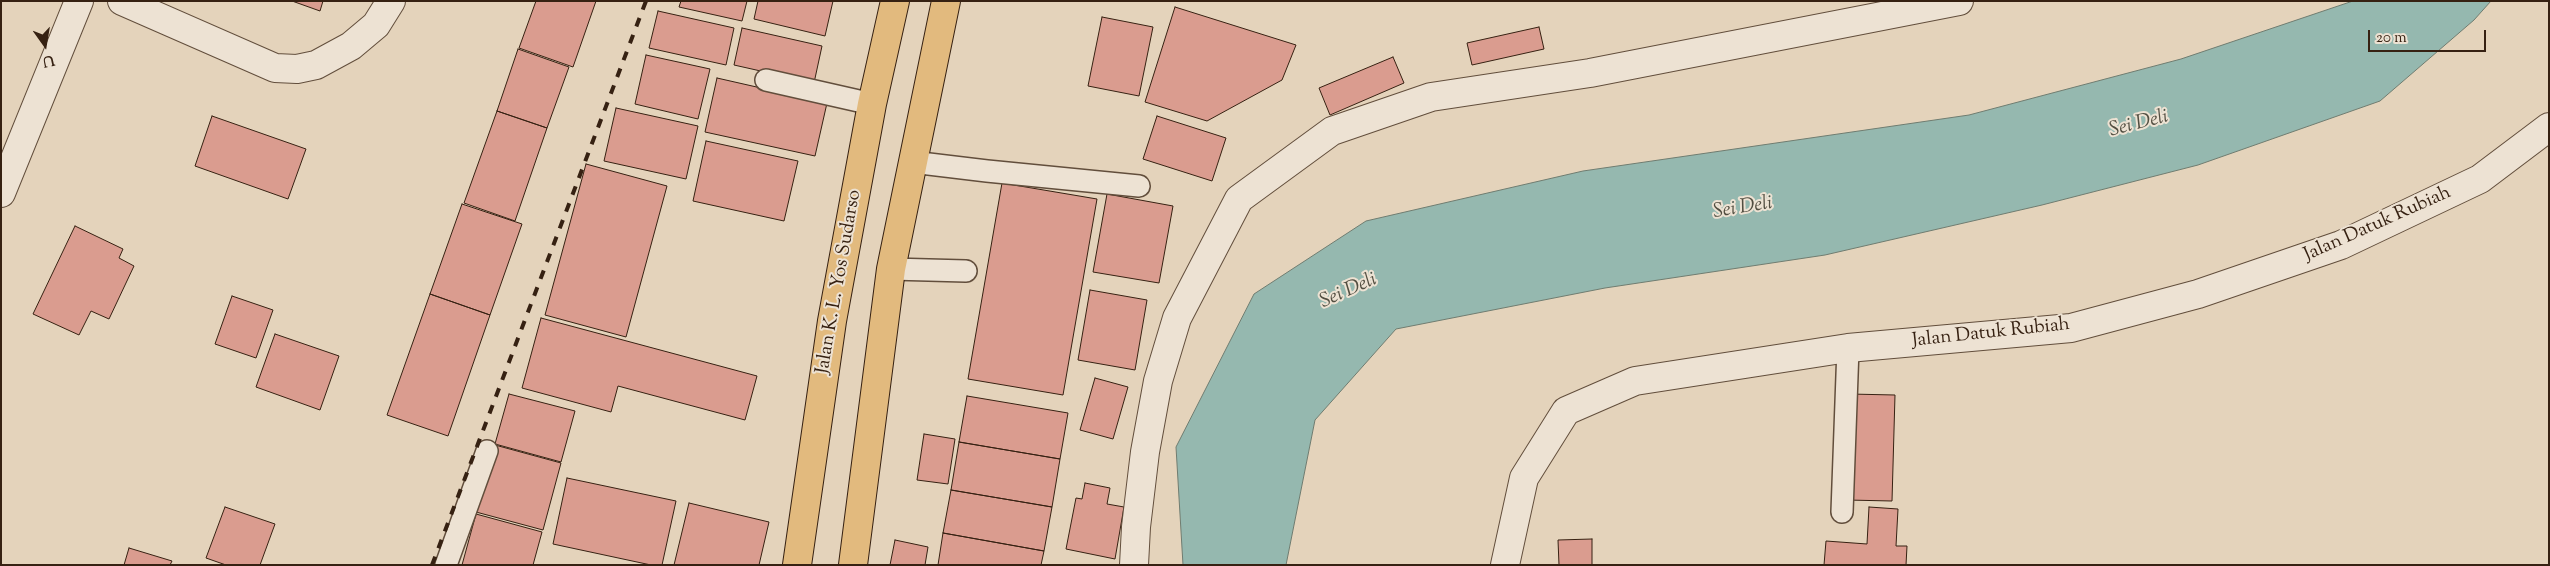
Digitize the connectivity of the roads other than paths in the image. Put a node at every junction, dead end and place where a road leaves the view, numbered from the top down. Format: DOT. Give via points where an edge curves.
graph roads {
  1 [pos="79,1"];
  2 [pos="122,1"];
  3 [pos="391,1"];
  4 [pos="895,1"];
  5 [pos="946,1"];
  6 [pos="1959,1"];
  7 [pos="766,80"];
  8 [pos="872,104"];
  9 [pos="2549,127"];
  10 [pos="912,162"];
  11 [pos="4,178"];
  12 [pos="1140,186"];
  13 [pos="891,268"];
  14 [pos="966,271"];
  15 [pos="1848,348"];
  16 [pos="487,451"];
  17 [pos="1842,512"];
  18 [pos="446,565"];
  19 [pos="797,565"];
  20 [pos="853,565"];
  21 [pos="1134,565"];
  22 [pos="1505,565"];
  1 -- 11 [label="street"];
  2 -- 3 [label="street" via="275,68 316,65 351,46 376,25"];
  4 -- 8 [label="highway, Jalan K. L. Yos Sudarso"];
  5 -- 10 [label="highway"];
  6 -- 21 [label="street" via="1590,73 1431,97 1332,132 1239,199 1177,318 1158,381 1145,452"];
  7 -- 8 [label="lane"];
  8 -- 19 [label="highway, Jalan K. L. Yos Sudarso" via="832,321"];
  9 -- 15 [label="street, Jalan Datuk Rubiah" via="2472,183 2341,245 2198,294 2071,328"];
  10 -- 12 [label="lane"];
  10 -- 13 [label="highway"];
  13 -- 14 [label="lane"];
  13 -- 20 [label="highway"];
  15 -- 17 [label="lane"];
  15 -- 22 [label="street, Jalan Datuk Rubiah" via="1635,381 1566,411 1524,478"];
  16 -- 18 [label="lane"];
}
